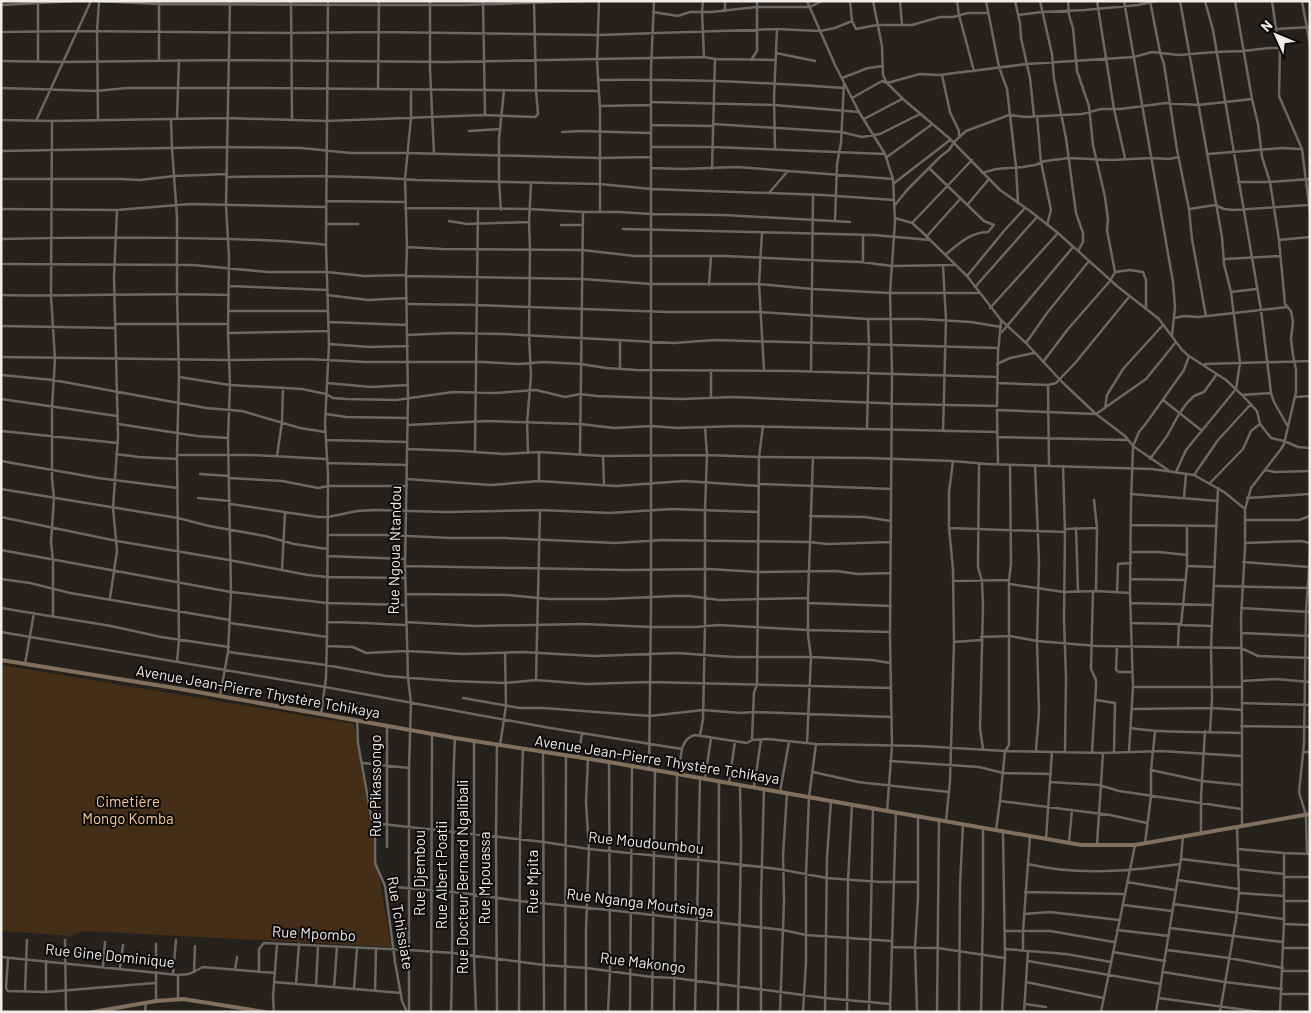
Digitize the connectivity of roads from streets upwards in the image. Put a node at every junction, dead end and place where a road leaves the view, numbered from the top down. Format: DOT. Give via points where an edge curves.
graph roads {
  1 [pos="75,1"];
  2 [pos="91,1"];
  3 [pos="99,1"];
  4 [pos="586,1"];
  5 [pos="599,1"];
  6 [pos="654,1"];
  7 [pos="703,1"];
  8 [pos="726,1"];
  9 [pos="757,1"];
  10 [pos="807,1"];
  11 [pos="822,1"];
  12 [pos="850,1"];
  13 [pos="873,1"];
  14 [pos="900,1"];
  15 [pos="957,1"];
  16 [pos="986,1"];
  17 [pos="1014,1"];
  18 [pos="1040,1"];
  19 [pos="1068,1"];
  20 [pos="1097,1"];
  21 [pos="1124,1"];
  22 [pos="1156,1"];
  23 [pos="1180,1"];
  24 [pos="1206,1"];
  25 [pos="1235,1"];
  26 [pos="1272,1"];
  27 [pos="1302,1"];
  28 [pos="38,2"];
  29 [pos="158,2"];
  30 [pos="534,2"];
  31 [pos="1150,2"];
  32 [pos="230,3"];
  33 [pos="291,3"];
  34 [pos="328,3"];
  35 [pos="379,3"];
  36 [pos="430,3"];
  37 [pos="483,3"];
  38 [pos="1,4"];
  39 [pos="1125,6"];
  40 [pos="810,7"];
  41 [pos="756,8"];
  42 [pos="1099,9"];
  43 [pos="725,11"];
  44 [pos="1069,11"];
  45 [pos="653,12"];
  46 [pos="702,12"];
  47 [pos="1042,12"];
  48 [pos="988,13"];
  49 [pos="1018,15"];
  50 [pos="959,16"];
  51 [pos="852,21"];
  52 [pos="878,25"];
  53 [pos="902,25"];
  54 [pos="1308,27"];
  55 [pos="1276,28"];
  56 [pos="777,29"];
  57 [pos="757,30"];
  58 [pos="38,31"];
  59 [pos="78,31"];
  60 [pos="97,31"];
  61 [pos="820,31"];
  62 [pos="1,32"];
  63 [pos="159,32"];
  64 [pos="229,32"];
  65 [pos="327,32"];
  66 [pos="378,32"];
  67 [pos="430,32"];
  68 [pos="704,32"];
  69 [pos="291,33"];
  70 [pos="484,33"];
  71 [pos="535,34"];
  72 [pos="653,34"];
  73 [pos="598,35"];
  74 [pos="1310,45"];
  75 [pos="1280,48"];
  76 [pos="1243,51"];
  77 [pos="1160,52"];
  78 [pos="1216,52"];
  79 [pos="776,53"];
  80 [pos="1190,54"];
  81 [pos="704,57"];
  82 [pos="1134,57"];
  83 [pos="652,58"];
  84 [pos="1106,58"];
  85 [pos="715,59"];
  86 [pos="38,60"];
  87 [pos="158,60"];
  88 [pos="179,60"];
  89 [pos="229,60"];
  90 [pos="535,60"];
  91 [pos="597,60"];
  92 [pos="751,60"];
  93 [pos="776,60"];
  94 [pos="1077,60"];
  95 [pos="1,61"];
  96 [pos="290,61"];
  97 [pos="327,61"];
  98 [pos="377,61"];
  99 [pos="430,61"];
  100 [pos="484,61"];
  101 [pos="815,61"];
  102 [pos="62,62"];
  103 [pos="96,62"];
  104 [pos="1052,62"];
  105 [pos="1027,64"];
  106 [pos="883,66"];
  107 [pos="998,68"];
  108 [pos="974,71"];
  109 [pos="942,75"];
  110 [pos="651,79"];
  111 [pos="598,80"];
  112 [pos="843,80"];
  113 [pos="715,82"];
  114 [pos="887,82"];
  115 [pos="774,83"];
  116 [pos="1,88"];
  117 [pos="177,88"];
  118 [pos="291,88"];
  119 [pos="327,88"];
  120 [pos="844,88"];
  121 [pos="228,89"];
  122 [pos="378,89"];
  123 [pos="411,89"];
  124 [pos="432,89"];
  125 [pos="49,90"];
  126 [pos="484,90"];
  127 [pos="504,90"];
  128 [pos="536,90"];
  129 [pos="96,91"];
  130 [pos="599,91"];
  131 [pos="852,98"];
  132 [pos="903,99"];
  133 [pos="1252,100"];
  134 [pos="714,103"];
  135 [pos="1170,103"];
  136 [pos="1224,103"];
  137 [pos="651,104"];
  138 [pos="774,105"];
  139 [pos="1198,105"];
  140 [pos="600,106"];
  141 [pos="1142,107"];
  142 [pos="1114,109"];
  143 [pos="843,110"];
  144 [pos="859,112"];
  145 [pos="1089,112"];
  146 [pos="920,114"];
  147 [pos="485,115"];
  148 [pos="1062,115"];
  149 [pos="502,116"];
  150 [pos="1010,116"];
  151 [pos="1035,116"];
  152 [pos="172,118"];
  153 [pos="177,118"];
  154 [pos="227,118"];
  155 [pos="411,118"];
  156 [pos="433,118"];
  157 [pos="292,119"];
  158 [pos="1,120"];
  159 [pos="98,120"];
  160 [pos="864,120"];
  161 [pos="36,121"];
  162 [pos="52,121"];
  163 [pos="326,121"];
  164 [pos="651,125"];
  165 [pos="712,125"];
  166 [pos="931,125"];
  167 [pos="774,127"];
  168 [pos="500,129"];
  169 [pos="469,131"];
  170 [pos="562,132"];
  171 [pos="600,132"];
  172 [pos="841,132"];
  173 [pos="651,133"];
  174 [pos="875,136"];
  175 [pos="959,137"];
  176 [pos="950,140"];
  177 [pos="953,144"];
  178 [pos="226,147"];
  179 [pos="651,147"];
  180 [pos="712,147"];
  181 [pos="172,148"];
  182 [pos="1302,148"];
  183 [pos="775,149"];
  184 [pos="326,150"];
  185 [pos="1262,150"];
  186 [pos="1,151"];
  187 [pos="52,151"];
  188 [pos="838,152"];
  189 [pos="1234,152"];
  190 [pos="408,153"];
  191 [pos="434,154"];
  192 [pos="885,154"];
  193 [pos="1208,154"];
  194 [pos="500,155"];
  195 [pos="651,157"];
  196 [pos="887,157"];
  197 [pos="600,158"];
  198 [pos="1069,158"];
  199 [pos="1125,158"];
  200 [pos="1151,158"];
  201 [pos="1179,158"];
  202 [pos="972,160"];
  203 [pos="1096,160"];
  204 [pos="1041,162"];
  205 [pos="651,168"];
  206 [pos="712,168"];
  207 [pos="929,168"];
  208 [pos="1016,168"];
  209 [pos="787,171"];
  210 [pos="982,173"];
  211 [pos="837,175"];
  212 [pos="174,176"];
  213 [pos="227,176"];
  214 [pos="326,176"];
  215 [pos="1,179"];
  216 [pos="405,179"];
  217 [pos="893,179"];
  218 [pos="989,179"];
  219 [pos="1310,179"];
  220 [pos="53,180"];
  221 [pos="1305,180"];
  222 [pos="1238,182"];
  223 [pos="1270,182"];
  224 [pos="499,183"];
  225 [pos="531,183"];
  226 [pos="600,184"];
  227 [pos="893,184"];
  228 [pos="948,185"];
  229 [pos="651,190"];
  230 [pos="768,194"];
  231 [pos="813,194"];
  232 [pos="837,195"];
  233 [pos="961,198"];
  234 [pos="894,200"];
  235 [pos="326,201"];
  236 [pos="405,202"];
  237 [pos="1018,203"];
  238 [pos="968,204"];
  239 [pos="176,205"];
  240 [pos="226,205"];
  241 [pos="1215,205"];
  242 [pos="1309,205"];
  243 [pos="326,206"];
  244 [pos="894,206"];
  245 [pos="1274,207"];
  246 [pos="406,208"];
  247 [pos="1026,208"];
  248 [pos="1,209"];
  249 [pos="51,209"];
  250 [pos="478,209"];
  251 [pos="529,209"];
  252 [pos="1189,209"];
  253 [pos="1244,209"];
  254 [pos="116,210"];
  255 [pos="501,210"];
  256 [pos="583,212"];
  257 [pos="600,212"];
  258 [pos="1310,212"];
  259 [pos="651,214"];
  260 [pos="1037,217"];
  261 [pos="895,218"];
  262 [pos="813,219"];
  263 [pos="835,220"];
  264 [pos="449,221"];
  265 [pos="528,222"];
  266 [pos="850,222"];
  267 [pos="478,223"];
  268 [pos="912,223"];
  269 [pos="326,224"];
  270 [pos="358,224"];
  271 [pos="561,225"];
  272 [pos="581,225"];
  273 [pos="1048,225"];
  274 [pos="651,228"];
  275 [pos="623,229"];
  276 [pos="762,233"];
  277 [pos="812,233"];
  278 [pos="1058,233"];
  279 [pos="862,235"];
  280 [pos="894,236"];
  281 [pos="927,236"];
  282 [pos="116,237"];
  283 [pos="177,237"];
  284 [pos="1310,237"];
  285 [pos="51,238"];
  286 [pos="1,239"];
  287 [pos="229,239"];
  288 [pos="930,240"];
  289 [pos="1279,240"];
  290 [pos="326,244"];
  291 [pos="407,247"];
  292 [pos="1073,247"];
  293 [pos="476,249"];
  294 [pos="530,250"];
  295 [pos="582,250"];
  296 [pos="1078,252"];
  297 [pos="944,255"];
  298 [pos="650,256"];
  299 [pos="711,256"];
  300 [pos="1280,256"];
  301 [pos="761,257"];
  302 [pos="1252,258"];
  303 [pos="812,260"];
  304 [pos="1224,260"];
  305 [pos="1089,261"];
  306 [pos="863,262"];
  307 [pos="1,264"];
  308 [pos="51,264"];
  309 [pos="115,264"];
  310 [pos="177,265"];
  311 [pos="944,265"];
  312 [pos="954,265"];
  313 [pos="892,266"];
  314 [pos="229,268"];
  315 [pos="327,272"];
  316 [pos="1115,272"];
  317 [pos="407,276"];
  318 [pos="967,276"];
  319 [pos="476,278"];
  320 [pos="530,279"];
  321 [pos="583,279"];
  322 [pos="1110,281"];
  323 [pos="651,284"];
  324 [pos="759,284"];
  325 [pos="709,285"];
  326 [pos="229,286"];
  327 [pos="975,287"];
  328 [pos="812,289"];
  329 [pos="1257,289"];
  330 [pos="327,290"];
  331 [pos="944,292"];
  332 [pos="1230,292"];
  333 [pos="177,293"];
  334 [pos="890,293"];
  335 [pos="979,293"];
  336 [pos="115,294"];
  337 [pos="1,295"];
  338 [pos="229,295"];
  339 [pos="327,295"];
  340 [pos="51,296"];
  341 [pos="1129,297"];
  342 [pos="407,298"];
  343 [pos="408,304"];
  344 [pos="476,305"];
  345 [pos="1287,307"];
  346 [pos="530,308"];
  347 [pos="990,308"];
  348 [pos="582,309"];
  349 [pos="1146,310"];
  350 [pos="1261,310"];
  351 [pos="328,311"];
  352 [pos="229,312"];
  353 [pos="651,312"];
  354 [pos="759,312"];
  355 [pos="1233,314"];
  356 [pos="812,315"];
  357 [pos="1206,316"];
  358 [pos="1174,318"];
  359 [pos="868,319"];
  360 [pos="891,319"];
  361 [pos="946,320"];
  362 [pos="1000,320"];
  363 [pos="328,322"];
  364 [pos="178,323"];
  365 [pos="115,324"];
  366 [pos="228,324"];
  367 [pos="1163,324"];
  368 [pos="407,325"];
  369 [pos="1,326"];
  370 [pos="1006,326"];
  371 [pos="1001,327"];
  372 [pos="52,328"];
  373 [pos="115,328"];
  374 [pos="328,331"];
  375 [pos="228,333"];
  376 [pos="476,333"];
  377 [pos="1001,333"];
  378 [pos="407,335"];
  379 [pos="529,335"];
  380 [pos="1172,336"];
  381 [pos="582,338"];
  382 [pos="620,340"];
  383 [pos="651,341"];
  384 [pos="762,342"];
  385 [pos="812,342"];
  386 [pos="1176,342"];
  387 [pos="1026,343"];
  388 [pos="329,344"];
  389 [pos="869,345"];
  390 [pos="408,346"];
  391 [pos="891,346"];
  392 [pos="946,346"];
  393 [pos="998,348"];
  394 [pos="1035,353"];
  395 [pos="1189,356"];
  396 [pos="1,357"];
  397 [pos="116,358"];
  398 [pos="55,359"];
  399 [pos="179,359"];
  400 [pos="228,360"];
  401 [pos="328,361"];
  402 [pos="1310,361"];
  403 [pos="408,362"];
  404 [pos="476,362"];
  405 [pos="1043,362"];
  406 [pos="1267,362"];
  407 [pos="1295,362"];
  408 [pos="531,363"];
  409 [pos="1240,363"];
  410 [pos="581,364"];
  411 [pos="997,364"];
  412 [pos="1203,364"];
  413 [pos="620,369"];
  414 [pos="651,369"];
  415 [pos="711,370"];
  416 [pos="764,370"];
  417 [pos="811,371"];
  418 [pos="868,372"];
  419 [pos="892,373"];
  420 [pos="1217,374"];
  421 [pos="1,375"];
  422 [pos="945,375"];
  423 [pos="179,377"];
  424 [pos="997,377"];
  425 [pos="1059,379"];
  426 [pos="53,380"];
  427 [pos="327,383"];
  428 [pos="997,384"];
  429 [pos="230,385"];
  430 [pos="408,385"];
  431 [pos="1048,385"];
  432 [pos="283,388"];
  433 [pos="1236,389"];
  434 [pos="531,391"];
  435 [pos="117,392"];
  436 [pos="477,392"];
  437 [pos="1272,393"];
  438 [pos="326,394"];
  439 [pos="580,394"];
  440 [pos="1242,395"];
  441 [pos="1310,396"];
  442 [pos="1296,397"];
  443 [pos="408,398"];
  444 [pos="650,398"];
  445 [pos="711,398"];
  446 [pos="1,399"];
  447 [pos="1163,400"];
  448 [pos="178,402"];
  449 [pos="867,402"];
  450 [pos="891,403"];
  451 [pos="943,404"];
  452 [pos="1251,404"];
  453 [pos="997,406"];
  454 [pos="52,407"];
  455 [pos="1105,408"];
  456 [pos="229,410"];
  457 [pos="997,410"];
  458 [pos="1049,413"];
  459 [pos="326,414"];
  460 [pos="1096,414"];
  461 [pos="1179,414"];
  462 [pos="117,416"];
  463 [pos="407,418"];
  464 [pos="477,420"];
  465 [pos="282,422"];
  466 [pos="527,423"];
  467 [pos="118,424"];
  468 [pos="408,424"];
  469 [pos="580,424"];
  470 [pos="1260,424"];
  471 [pos="651,426"];
  472 [pos="763,426"];
  473 [pos="1287,426"];
  474 [pos="705,427"];
  475 [pos="867,430"];
  476 [pos="891,430"];
  477 [pos="1201,430"];
  478 [pos="1,431"];
  479 [pos="943,431"];
  480 [pos="178,432"];
  481 [pos="325,432"];
  482 [pos="997,432"];
  483 [pos="52,437"];
  484 [pos="997,437"];
  485 [pos="228,438"];
  486 [pos="1049,438"];
  487 [pos="326,440"];
  488 [pos="1128,440"];
  489 [pos="1284,441"];
  490 [pos="408,442"];
  491 [pos="118,443"];
  492 [pos="1133,446"];
  493 [pos="1310,448"];
  494 [pos="408,449"];
  495 [pos="475,452"];
  496 [pos="528,452"];
  497 [pos="538,452"];
  498 [pos="116,454"];
  499 [pos="228,454"];
  500 [pos="580,454"];
  501 [pos="177,455"];
  502 [pos="707,455"];
  503 [pos="277,456"];
  504 [pos="603,456"];
  505 [pos="650,456"];
  506 [pos="759,457"];
  507 [pos="813,457"];
  508 [pos="177,459"];
  509 [pos="1150,459"];
  510 [pos="1,460"];
  511 [pos="890,460"];
  512 [pos="327,461"];
  513 [pos="952,461"];
  514 [pos="979,464"];
  515 [pos="998,464"];
  516 [pos="407,465"];
  517 [pos="1010,465"];
  518 [pos="1035,465"];
  519 [pos="1049,465"];
  520 [pos="1063,466"];
  521 [pos="1132,468"];
  522 [pos="52,470"];
  523 [pos="1265,470"];
  524 [pos="1310,470"];
  525 [pos="1169,471"];
  526 [pos="1176,472"];
  527 [pos="1186,473"];
  528 [pos="200,474"];
  529 [pos="1194,475"];
  530 [pos="229,477"];
  531 [pos="407,479"];
  532 [pos="114,480"];
  533 [pos="539,481"];
  534 [pos="706,482"];
  535 [pos="651,483"];
  536 [pos="1210,483"];
  537 [pos="604,485"];
  538 [pos="759,485"];
  539 [pos="328,486"];
  540 [pos="407,486"];
  541 [pos="811,486"];
  542 [pos="1,488"];
  543 [pos="178,488"];
  544 [pos="1218,488"];
  545 [pos="891,489"];
  546 [pos="1131,494"];
  547 [pos="1310,494"];
  548 [pos="1184,497"];
  549 [pos="54,498"];
  550 [pos="198,498"];
  551 [pos="1247,498"];
  552 [pos="1094,500"];
  553 [pos="1218,501"];
  554 [pos="230,502"];
  555 [pos="113,508"];
  556 [pos="1245,509"];
  557 [pos="406,510"];
  558 [pos="540,510"];
  559 [pos="704,510"];
  560 [pos="650,511"];
  561 [pos="758,512"];
  562 [pos="284,513"];
  563 [pos="810,516"];
  564 [pos="1310,516"];
  565 [pos="1,517"];
  566 [pos="328,517"];
  567 [pos="178,518"];
  568 [pos="1245,520"];
  569 [pos="891,521"];
  570 [pos="1131,525"];
  571 [pos="1187,526"];
  572 [pos="1217,526"];
  573 [pos="52,528"];
  574 [pos="949,528"];
  575 [pos="978,528"];
  576 [pos="1076,528"];
  577 [pos="1098,528"];
  578 [pos="229,529"];
  579 [pos="1010,530"];
  580 [pos="1065,531"];
  581 [pos="1037,532"];
  582 [pos="328,535"];
  583 [pos="405,536"];
  584 [pos="282,540"];
  585 [pos="540,540"];
  586 [pos="651,540"];
  587 [pos="704,540"];
  588 [pos="117,541"];
  589 [pos="759,541"];
  590 [pos="809,542"];
  591 [pos="891,542"];
  592 [pos="1245,543"];
  593 [pos="1310,543"];
  594 [pos="327,549"];
  595 [pos="1,550"];
  596 [pos="178,552"];
  597 [pos="1132,552"];
  598 [pos="1310,554"];
  599 [pos="1188,555"];
  600 [pos="327,556"];
  601 [pos="405,559"];
  602 [pos="53,560"];
  603 [pos="229,560"];
  604 [pos="1243,562"];
  605 [pos="1131,564"];
  606 [pos="404,566"];
  607 [pos="1187,566"];
  608 [pos="1215,567"];
  609 [pos="1309,567"];
  610 [pos="538,569"];
  611 [pos="706,569"];
  612 [pos="282,570"];
  613 [pos="651,570"];
  614 [pos="115,571"];
  615 [pos="809,571"];
  616 [pos="758,572"];
  617 [pos="892,573"];
  618 [pos="327,577"];
  619 [pos="405,578"];
  620 [pos="1,579"];
  621 [pos="1131,579"];
  622 [pos="954,580"];
  623 [pos="1185,580"];
  624 [pos="982,581"];
  625 [pos="1009,582"];
  626 [pos="178,583"];
  627 [pos="1215,586"];
  628 [pos="1242,586"];
  629 [pos="1308,587"];
  630 [pos="1038,588"];
  631 [pos="53,589"];
  632 [pos="1094,591"];
  633 [pos="230,592"];
  634 [pos="1064,592"];
  635 [pos="1078,592"];
  636 [pos="1117,592"];
  637 [pos="1130,593"];
  638 [pos="406,594"];
  639 [pos="651,597"];
  640 [pos="110,598"];
  641 [pos="537,598"];
  642 [pos="808,598"];
  643 [pos="704,599"];
  644 [pos="757,600"];
  645 [pos="808,602"];
  646 [pos="326,603"];
  647 [pos="1130,603"];
  648 [pos="1183,604"];
  649 [pos="406,605"];
  650 [pos="1213,605"];
  651 [pos="891,606"];
  652 [pos="1,608"];
  653 [pos="1241,608"];
  654 [pos="178,611"];
  655 [pos="1306,612"];
  656 [pos="1310,612"];
  657 [pos="34,613"];
  658 [pos="53,616"];
  659 [pos="230,621"];
  660 [pos="327,622"];
  661 [pos="1131,623"];
  662 [pos="406,624"];
  663 [pos="537,625"];
  664 [pos="705,625"];
  665 [pos="1180,625"];
  666 [pos="1212,626"];
  667 [pos="651,627"];
  668 [pos="758,627"];
  669 [pos="808,630"];
  670 [pos="1,632"];
  671 [pos="890,632"];
  672 [pos="1241,633"];
  673 [pos="1010,636"];
  674 [pos="1305,636"];
  675 [pos="1310,636"];
  676 [pos="29,637"];
  677 [pos="328,637"];
  678 [pos="981,639"];
  679 [pos="179,640"];
  680 [pos="1037,641"];
  681 [pos="954,642"];
  682 [pos="1064,644"];
  683 [pos="1091,645"];
  684 [pos="327,646"];
  685 [pos="1117,646"];
  686 [pos="1131,646"];
  687 [pos="1178,646"];
  688 [pos="229,647"];
  689 [pos="1211,647"];
  690 [pos="1241,648"];
  691 [pos="407,650"];
  692 [pos="228,652"];
  693 [pos="506,653"];
  694 [pos="537,653"];
  695 [pos="651,654"];
  696 [pos="704,654"];
  697 [pos="757,656"];
  698 [pos="811,657"];
  699 [pos="1305,658"];
  700 [pos="1310,658"];
  701 [pos="1,660"];
  702 [pos="177,662"];
  703 [pos="890,663"];
  704 [pos="25,664"];
  705 [pos="326,664"];
  706 [pos="225,670"];
  707 [pos="1132,672"];
  708 [pos="408,678"];
  709 [pos="536,680"];
  710 [pos="1242,681"];
  711 [pos="506,682"];
  712 [pos="650,682"];
  713 [pos="1304,682"];
  714 [pos="1310,682"];
  715 [pos="704,683"];
  716 [pos="757,685"];
  717 [pos="809,686"];
  718 [pos="324,687"];
  719 [pos="1133,687"];
  720 [pos="1212,687"];
  721 [pos="1242,687"];
  722 [pos="891,688"];
  723 [pos="220,697"];
  724 [pos="463,698"];
  725 [pos="1096,700"];
  726 [pos="411,703"];
  727 [pos="1242,703"];
  728 [pos="1304,705"];
  729 [pos="1310,705"];
  730 [pos="506,706"];
  731 [pos="1212,708"];
  732 [pos="1132,709"];
  733 [pos="703,710"];
  734 [pos="1242,710"];
  735 [pos="753,712"];
  736 [pos="321,714"];
  737 [pos="809,714"];
  738 [pos="650,716"];
  739 [pos="891,717"];
  740 [pos="504,719"];
  741 [pos="357,720"];
  742 [pos="387,726"];
  743 [pos="1241,726"];
  744 [pos="1303,727"];
  745 [pos="1310,727"];
  746 [pos="1131,728"];
  747 [pos="409,730"];
  748 [pos="1205,731"];
  749 [pos="1210,731"];
  750 [pos="1155,732"];
  751 [pos="1241,733"];
  752 [pos="432,734"];
  753 [pos="582,734"];
  754 [pos="700,736"];
  755 [pos="455,738"];
  756 [pos="711,738"];
  757 [pos="752,740"];
  758 [pos="761,740"];
  759 [pos="735,741"];
  760 [pos="789,741"];
  761 [pos="474,742"];
  762 [pos="650,743"];
  763 [pos="807,743"];
  764 [pos="816,744"];
  765 [pos="498,745"];
  766 [pos="892,746"];
  767 [pos="950,747"];
  768 [pos="682,748"];
  769 [pos="523,749"];
  770 [pos="983,749"];
  771 [pos="1036,750"];
  772 [pos="1005,751"];
  773 [pos="1065,751"];
  774 [pos="1129,751"];
  775 [pos="1152,751"];
  776 [pos="543,752"];
  777 [pos="1052,752"];
  778 [pos="1092,752"];
  779 [pos="1114,752"];
  780 [pos="1303,752"];
  781 [pos="1310,752"];
  782 [pos="1103,753"];
  783 [pos="1204,753"];
  784 [pos="566,756"];
  785 [pos="1241,756"];
  786 [pos="578,758"];
  787 [pos="588,759"];
  788 [pos="890,761"];
  789 [pos="609,762"];
  790 [pos="363,764"];
  791 [pos="386,765"];
  792 [pos="950,765"];
  793 [pos="632,766"];
  794 [pos="409,768"];
  795 [pos="649,769"];
  796 [pos="655,770"];
  797 [pos="1151,770"];
  798 [pos="813,772"];
  799 [pos="1003,773"];
  800 [pos="678,774"];
  801 [pos="1051,774"];
  802 [pos="702,778"];
  803 [pos="719,781"];
  804 [pos="1202,781"];
  805 [pos="1050,782"];
  806 [pos="729,783"];
  807 [pos="1242,784"];
  808 [pos="740,785"];
  809 [pos="888,786"];
  810 [pos="1102,786"];
  811 [pos="754,788"];
  812 [pos="764,789"];
  813 [pos="780,792"];
  814 [pos="949,792"];
  815 [pos="787,793"];
  816 [pos="1151,796"];
  817 [pos="809,797"];
  818 [pos="830,801"];
  819 [pos="1000,801"];
  820 [pos="852,804"];
  821 [pos="1201,804"];
  822 [pos="1049,807"];
  823 [pos="873,808"];
  824 [pos="1242,809"];
  825 [pos="887,810"];
  826 [pos="1072,810"];
  827 [pos="896,812"];
  828 [pos="1100,814"];
  829 [pos="1308,814"];
  830 [pos="918,816"];
  831 [pos="939,820"];
  832 [pos="946,821"];
  833 [pos="373,823"];
  834 [pos="1147,823"];
  835 [pos="388,824"];
  836 [pos="963,824"];
  837 [pos="1239,826"];
  838 [pos="409,828"];
  839 [pos="983,828"];
  840 [pos="996,830"];
  841 [pos="432,831"];
  842 [pos="1003,831"];
  843 [pos="1308,831"];
  844 [pos="453,832"];
  845 [pos="475,834"];
  846 [pos="1201,834"];
  847 [pos="1030,836"];
  848 [pos="1183,836"];
  849 [pos="496,838"];
  850 [pos="1046,839"];
  851 [pos="520,840"];
  852 [pos="544,842"];
  853 [pos="1068,842"];
  854 [pos="1145,843"];
  855 [pos="1134,845"];
  856 [pos="565,846"];
  857 [pos="1097,846"];
  858 [pos="387,847"];
  859 [pos="588,849"];
  860 [pos="1238,849"];
  861 [pos="609,851"];
  862 [pos="631,853"];
  863 [pos="1284,853"];
  864 [pos="1308,854"];
  865 [pos="653,856"];
  866 [pos="675,857"];
  867 [pos="1181,859"];
  868 [pos="698,860"];
  869 [pos="718,862"];
  870 [pos="1028,864"];
  871 [pos="1180,864"];
  872 [pos="740,865"];
  873 [pos="762,867"];
  874 [pos="1238,868"];
  875 [pos="784,870"];
  876 [pos="1129,870"];
  877 [pos="806,874"];
  878 [pos="1284,876"];
  879 [pos="1310,877"];
  880 [pos="827,878"];
  881 [pos="1178,880"];
  882 [pos="848,881"];
  883 [pos="872,881"];
  884 [pos="894,882"];
  885 [pos="918,882"];
  886 [pos="1127,882"];
  887 [pos="385,886"];
  888 [pos="409,888"];
  889 [pos="1176,890"];
  890 [pos="431,891"];
  891 [pos="1239,891"];
  892 [pos="452,892"];
  893 [pos="1026,892"];
  894 [pos="1125,894"];
  895 [pos="474,895"];
  896 [pos="1284,896"];
  897 [pos="496,898"];
  898 [pos="520,901"];
  899 [pos="1284,901"];
  900 [pos="1310,901"];
  901 [pos="544,903"];
  902 [pos="1173,904"];
  903 [pos="566,905"];
  904 [pos="1123,905"];
  905 [pos="587,908"];
  906 [pos="609,910"];
  907 [pos="1172,911"];
  908 [pos="630,912"];
  909 [pos="1236,912"];
  910 [pos="1024,914"];
  911 [pos="653,915"];
  912 [pos="675,919"];
  913 [pos="1284,919"];
  914 [pos="696,920"];
  915 [pos="1119,920"];
  916 [pos="718,923"];
  917 [pos="1284,924"];
  918 [pos="740,925"];
  919 [pos="1310,925"];
  920 [pos="762,928"];
  921 [pos="1170,928"];
  922 [pos="783,930"];
  923 [pos="1023,930"];
  924 [pos="1117,930"];
  925 [pos="1005,931"];
  926 [pos="806,935"];
  927 [pos="1233,935"];
  928 [pos="825,936"];
  929 [pos="1169,936"];
  930 [pos="848,938"];
  931 [pos="28,940"];
  932 [pos="65,940"];
  933 [pos="176,940"];
  934 [pos="869,940"];
  935 [pos="892,941"];
  936 [pos="105,942"];
  937 [pos="1114,942"];
  938 [pos="1283,942"];
  939 [pos="156,944"];
  940 [pos="277,944"];
  941 [pos="299,944"];
  942 [pos="123,945"];
  943 [pos="195,946"];
  944 [pos="318,946"];
  945 [pos="337,947"];
  946 [pos="892,947"];
  947 [pos="915,947"];
  948 [pos="356,948"];
  949 [pos="376,948"];
  950 [pos="938,948"];
  951 [pos="1283,948"];
  952 [pos="1310,948"];
  953 [pos="1005,949"];
  954 [pos="393,950"];
  955 [pos="409,950"];
  956 [pos="1023,950"];
  957 [pos="1166,950"];
  958 [pos="960,951"];
  959 [pos="1028,951"];
  960 [pos="431,952"];
  961 [pos="1113,952"];
  962 [pos="453,953"];
  963 [pos="982,954"];
  964 [pos="237,956"];
  965 [pos="474,956"];
  966 [pos="1,957"];
  967 [pos="8,958"];
  968 [pos="1005,958"];
  969 [pos="1229,958"];
  970 [pos="26,959"];
  971 [pos="496,959"];
  972 [pos="46,961"];
  973 [pos="518,961"];
  974 [pos="1028,961"];
  975 [pos="1165,961"];
  976 [pos="66,962"];
  977 [pos="1111,962"];
  978 [pos="103,966"];
  979 [pos="544,966"];
  980 [pos="566,966"];
  981 [pos="120,968"];
  982 [pos="587,968"];
  983 [pos="1283,969"];
  984 [pos="235,970"];
  985 [pos="155,971"];
  986 [pos="610,971"];
  987 [pos="1310,971"];
  988 [pos="194,972"];
  989 [pos="259,972"];
  990 [pos="1163,972"];
  991 [pos="275,973"];
  992 [pos="631,973"];
  993 [pos="173,974"];
  994 [pos="178,975"];
  995 [pos="1109,975"];
  996 [pos="652,977"];
  997 [pos="674,978"];
  998 [pos="696,981"];
  999 [pos="274,982"];
  1000 [pos="1026,982"];
  1001 [pos="1225,982"];
  1002 [pos="155,983"];
  1003 [pos="296,984"];
  1004 [pos="718,984"];
  1005 [pos="1161,984"];
  1006 [pos="316,986"];
  1007 [pos="737,986"];
  1008 [pos="334,987"];
  1009 [pos="354,989"];
  1010 [pos="1282,989"];
  1011 [pos="65,990"];
  1012 [pos="762,990"];
  1013 [pos="374,991"];
  1014 [pos="26,992"];
  1015 [pos="46,992"];
  1016 [pos="781,992"];
  1017 [pos="401,993"];
  1018 [pos="1282,994"];
  1019 [pos="1310,994"];
  1020 [pos="804,995"];
  1021 [pos="826,998"];
  1022 [pos="1104,998"];
  1023 [pos="1158,998"];
  1024 [pos="178,1000"];
  1025 [pos="847,1000"];
  1026 [pos="156,1001"];
  1027 [pos="869,1002"];
  1028 [pos="146,1003"];
  1029 [pos="890,1004"];
  1030 [pos="1025,1004"];
  1031 [pos="1221,1005"];
  1032 [pos="1046,1006"];
  1033 [pos="233,1010"];
  1034 [pos="104,1011"];
  1035 [pos="66,1012"];
  1036 [pos="93,1012"];
  1037 [pos="146,1012"];
  1038 [pos="264,1012"];
  1039 [pos="274,1012"];
  1040 [pos="408,1012"];
  1041 [pos="431,1012"];
  1042 [pos="451,1012"];
  1043 [pos="476,1012"];
  1044 [pos="497,1012"];
  1045 [pos="519,1012"];
  1046 [pos="544,1012"];
  1047 [pos="565,1012"];
  1048 [pos="586,1012"];
  1049 [pos="608,1012"];
  1050 [pos="630,1012"];
  1051 [pos="652,1012"];
  1052 [pos="674,1012"];
  1053 [pos="694,1012"];
  1054 [pos="718,1012"];
  1055 [pos="738,1012"];
  1056 [pos="761,1012"];
  1057 [pos="780,1012"];
  1058 [pos="803,1012"];
  1059 [pos="825,1012"];
  1060 [pos="847,1012"];
  1061 [pos="869,1012"];
  1062 [pos="890,1012"];
  1063 [pos="917,1012"];
  1064 [pos="937,1012"];
  1065 [pos="959,1012"];
  1066 [pos="981,1012"];
  1067 [pos="1002,1012"];
  1068 [pos="1024,1012"];
  1069 [pos="1101,1012"];
  1070 [pos="1156,1012"];
  1071 [pos="1220,1012"];
  1072 [pos="1260,1012"];
  1073 [pos="1280,1012"];
  1 -- 28 [label="street"];
  2 -- 59 [label="street"];
  3 -- 29 [label="street"];
  3 -- 60 [label="street"];
  4 -- 30 [label="street"];
  5 -- 73 [label="street"];
  6 -- 45 [label="street"];
  7 -- 46 [label="street"];
  8 -- 43 [label="street"];
  9 -- 41 [label="street"];
  10 -- 40 [label="street"];
  11 -- 40 [label="street"];
  12 -- 51 [label="street"];
  13 -- 52 [label="street"];
  14 -- 53 [label="street"];
  15 -- 50 [label="street"];
  16 -- 48 [label="street"];
  17 -- 49 [label="street"];
  18 -- 47 [label="street"];
  19 -- 44 [label="street"];
  20 -- 42 [label="street"];
  21 -- 39 [label="street"];
  22 -- 31 [label="street"];
  23 -- 80 [label="street"];
  24 -- 78 [label="street"];
  25 -- 76 [label="street"];
  26 -- 55 [label="street"];
  27 -- 54 [label="street"];
  28 -- 38 [label="street"];
  28 -- 58 [label="street"];
  29 -- 32 [label="street"];
  29 -- 63 [label="street"];
  30 -- 37 [label="street"];
  30 -- 71 [label="street"];
  31 -- 39 [label="street"];
  31 -- 77 [label="street"];
  32 -- 33 [label="street"];
  32 -- 64 [label="street"];
  33 -- 34 [label="street"];
  33 -- 69 [label="street"];
  34 -- 35 [label="street"];
  34 -- 65 [label="street"];
  35 -- 36 [label="street"];
  35 -- 66 [label="street"];
  36 -- 37 [label="street"];
  36 -- 67 [label="street"];
  37 -- 70 [label="street"];
  39 -- 42 [label="street"];
  39 -- 82 [label="street"];
  40 -- 41 [label="street"];
  40 -- 61 [label="street"];
  41 -- 43 [label="street"];
  41 -- 57 [label="street"];
  42 -- 44 [label="street"];
  42 -- 84 [label="street"];
  43 -- 46 [label="street"];
  44 -- 47 [label="street"];
  44 -- 94 [label="street"];
  45 -- 46 [label="street" via="678,16"];
  45 -- 72 [label="street"];
  46 -- 68 [label="street"];
  47 -- 49 [label="street"];
  47 -- 104 [label="street"];
  48 -- 50 [label="street"];
  48 -- 107 [label="street"];
  49 -- 105 [label="street"];
  50 -- 53 [label="street"];
  50 -- 108 [label="street"];
  51 -- 52 [label="street" via="856,29"];
  51 -- 61 [label="street"];
  52 -- 53 [label="street"];
  52 -- 106 [label="street"];
  54 -- 55 [label="street"];
  54 -- 74 [label="street"];
  55 -- 75 [label="street"];
  56 -- 57 [label="street"];
  56 -- 61 [label="street"];
  56 -- 79 [label="street"];
  57 -- 68 [label="street"];
  57 -- 92 [label="street" via="757,51"];
  58 -- 59 [label="street"];
  58 -- 62 [label="street"];
  58 -- 86 [label="street"];
  59 -- 60 [label="street"];
  59 -- 102 [label="street"];
  60 -- 63 [label="street"];
  60 -- 103 [label="street"];
  61 -- 112 [label="street"];
  63 -- 64 [label="street"];
  63 -- 87 [label="street"];
  64 -- 69 [label="street"];
  64 -- 89 [label="street"];
  65 -- 66 [label="street"];
  65 -- 69 [label="street"];
  65 -- 97 [label="street"];
  66 -- 67 [label="street"];
  66 -- 98 [label="street"];
  67 -- 70 [label="street"];
  67 -- 99 [label="street"];
  68 -- 72 [label="street"];
  68 -- 81 [label="street"];
  69 -- 96 [label="street"];
  70 -- 71 [label="street"];
  70 -- 100 [label="street"];
  71 -- 73 [label="street"];
  71 -- 90 [label="street"];
  72 -- 73 [label="street"];
  72 -- 83 [label="street"];
  73 -- 91 [label="street"];
  75 -- 76 [label="street"];
  75 -- 182 [label="street" via="1279,96"];
  76 -- 78 [label="street"];
  76 -- 133 [label="street"];
  77 -- 80 [label="street"];
  77 -- 82 [label="street"];
  77 -- 135 [label="street"];
  78 -- 80 [label="street"];
  78 -- 136 [label="street"];
  79 -- 93 [label="street"];
  79 -- 101 [label="street"];
  80 -- 139 [label="street"];
  81 -- 83 [label="street"];
  81 -- 85 [label="street"];
  82 -- 84 [label="street"];
  82 -- 141 [label="street"];
  83 -- 91 [label="street"];
  83 -- 110 [label="street"];
  84 -- 94 [label="street"];
  84 -- 142 [label="street"];
  85 -- 92 [label="street"];
  85 -- 113 [label="street"];
  86 -- 95 [label="street"];
  86 -- 102 [label="street"];
  87 -- 88 [label="street"];
  87 -- 103 [label="street"];
  88 -- 89 [label="street"];
  88 -- 117 [label="street"];
  89 -- 96 [label="street"];
  89 -- 121 [label="street"];
  90 -- 91 [label="street"];
  90 -- 100 [label="street"];
  90 -- 128 [label="street"];
  91 -- 111 [label="street"];
  92 -- 93 [label="street"];
  93 -- 115 [label="street"];
  94 -- 104 [label="street"];
  94 -- 145 [label="street"];
  96 -- 97 [label="street"];
  96 -- 118 [label="street"];
  97 -- 98 [label="street"];
  97 -- 119 [label="street"];
  98 -- 99 [label="street"];
  98 -- 122 [label="street"];
  99 -- 100 [label="street"];
  99 -- 124 [label="street"];
  100 -- 126 [label="street"];
  102 -- 103 [label="street"];
  102 -- 125 [label="street"];
  103 -- 129 [label="street"];
  104 -- 105 [label="street"];
  104 -- 148 [label="street"];
  105 -- 107 [label="street"];
  105 -- 151 [label="street"];
  106 -- 112 [label="street" via="868,68"];
  106 -- 114 [label="street"];
  107 -- 108 [label="street"];
  107 -- 150 [label="street"];
  108 -- 109 [label="street"];
  109 -- 114 [label="street" via="920,74"];
  109 -- 175 [label="street"];
  110 -- 111 [label="street"];
  110 -- 113 [label="street"];
  110 -- 137 [label="street"];
  111 -- 130 [label="street"];
  112 -- 120 [label="street"];
  112 -- 131 [label="street"];
  113 -- 115 [label="street"];
  113 -- 134 [label="street"];
  114 -- 131 [label="street" via="882,81"];
  114 -- 132 [label="street"];
  115 -- 120 [label="street"];
  115 -- 138 [label="street"];
  116 -- 125 [label="street"];
  117 -- 121 [label="street"];
  117 -- 129 [label="street"];
  117 -- 153 [label="street"];
  118 -- 119 [label="street"];
  118 -- 121 [label="street"];
  118 -- 157 [label="street"];
  119 -- 122 [label="street"];
  119 -- 163 [label="street"];
  120 -- 143 [label="street"];
  121 -- 154 [label="street"];
  122 -- 123 [label="street"];
  123 -- 124 [label="street"];
  123 -- 155 [label="street, Rue Ngoua Ntandou"];
  124 -- 126 [label="street"];
  124 -- 156 [label="street"];
  125 -- 129 [label="street"];
  125 -- 161 [label="street"];
  126 -- 127 [label="street"];
  126 -- 147 [label="street"];
  127 -- 128 [label="street"];
  127 -- 149 [label="street"];
  128 -- 130 [label="street"];
  128 -- 149 [label="street" via="537,116"];
  129 -- 159 [label="street"];
  130 -- 140 [label="street"];
  131 -- 144 [label="street"];
  132 -- 146 [label="street"];
  132 -- 160 [label="street"];
  133 -- 136 [label="street"];
  133 -- 185 [label="street"];
  134 -- 137 [label="street"];
  134 -- 138 [label="street"];
  134 -- 165 [label="street"];
  135 -- 139 [label="street"];
  135 -- 141 [label="street"];
  135 -- 201 [label="street"];
  136 -- 139 [label="street"];
  136 -- 189 [label="street"];
  137 -- 140 [label="street"];
  137 -- 164 [label="street"];
  138 -- 143 [label="street"];
  138 -- 167 [label="street"];
  139 -- 193 [label="street"];
  140 -- 171 [label="street"];
  141 -- 142 [label="street"];
  141 -- 200 [label="street"];
  142 -- 145 [label="street"];
  142 -- 199 [label="street"];
  143 -- 144 [label="street"];
  143 -- 172 [label="street"];
  144 -- 160 [label="street"];
  145 -- 148 [label="street"];
  145 -- 203 [label="street"];
  146 -- 166 [label="street"];
  146 -- 174 [label="street"];
  147 -- 149 [label="street"];
  147 -- 156 [label="street"];
  148 -- 151 [label="street"];
  148 -- 198 [label="street"];
  149 -- 168 [label="street"];
  150 -- 151 [label="street"];
  150 -- 175 [label="street" via="975,127"];
  150 -- 208 [label="street"];
  151 -- 204 [label="street"];
  152 -- 153 [label="street"];
  152 -- 159 [label="street"];
  152 -- 181 [label="street"];
  153 -- 154 [label="street"];
  154 -- 157 [label="street"];
  154 -- 178 [label="street"];
  155 -- 156 [label="street"];
  155 -- 163 [label="street"];
  155 -- 190 [label="street, Rue Ngoua Ntandou"];
  156 -- 191 [label="street"];
  157 -- 163 [label="street"];
  158 -- 161 [label="street"];
  159 -- 162 [label="street"];
  160 -- 174 [label="street"];
  161 -- 162 [label="street"];
  162 -- 187 [label="street"];
  163 -- 184 [label="street"];
  164 -- 165 [label="street"];
  164 -- 173 [label="street"];
  165 -- 167 [label="street"];
  165 -- 180 [label="street"];
  166 -- 176 [label="street"];
  166 -- 196 [label="street"];
  167 -- 172 [label="street"];
  167 -- 183 [label="street"];
  168 -- 169 [label="street"];
  168 -- 194 [label="street"];
  170 -- 171 [label="street"];
  171 -- 173 [label="street"];
  171 -- 197 [label="street"];
  172 -- 174 [label="street"];
  172 -- 188 [label="street"];
  173 -- 179 [label="street"];
  174 -- 192 [label="street"];
  175 -- 177 [label="street"];
  176 -- 177 [label="street"];
  176 -- 227 [label="street"];
  177 -- 202 [label="street"];
  177 -- 207 [label="street"];
  178 -- 181 [label="street"];
  178 -- 184 [label="street"];
  178 -- 213 [label="street"];
  179 -- 180 [label="street"];
  179 -- 195 [label="street"];
  180 -- 183 [label="street"];
  180 -- 206 [label="street"];
  181 -- 187 [label="street"];
  181 -- 212 [label="street"];
  182 -- 185 [label="street"];
  182 -- 221 [label="street"];
  183 -- 188 [label="street"];
  184 -- 190 [label="street"];
  184 -- 214 [label="street"];
  185 -- 189 [label="street"];
  185 -- 223 [label="street"];
  186 -- 187 [label="street"];
  187 -- 220 [label="street"];
  188 -- 192 [label="street"];
  188 -- 211 [label="street"];
  189 -- 193 [label="street"];
  189 -- 222 [label="street"];
  190 -- 191 [label="street"];
  190 -- 216 [label="street, Rue Ngoua Ntandou"];
  191 -- 194 [label="street"];
  192 -- 196 [label="street"];
  193 -- 241 [label="street"];
  194 -- 197 [label="street"];
  194 -- 224 [label="street"];
  195 -- 197 [label="street"];
  195 -- 205 [label="street"];
  196 -- 217 [label="street"];
  197 -- 226 [label="street"];
  198 -- 203 [label="street"];
  198 -- 204 [label="street"];
  198 -- 296 [label="street" via="1076,213 1083,233"];
  199 -- 200 [label="street"];
  199 -- 203 [label="street"];
  200 -- 201 [label="street"];
  200 -- 358 [label="street" via="1173,282"];
  201 -- 252 [label="street"];
  202 -- 210 [label="street"];
  202 -- 228 [label="street"];
  203 -- 316 [label="street" via="1105,197"];
  204 -- 208 [label="street"];
  204 -- 273 [label="street" via="1050,210"];
  205 -- 206 [label="street"];
  205 -- 229 [label="street"];
  206 -- 209 [label="street"];
  207 -- 228 [label="street"];
  207 -- 244 [label="street"];
  208 -- 210 [label="street"];
  208 -- 237 [label="street"];
  209 -- 211 [label="street"];
  209 -- 230 [label="street"];
  210 -- 218 [label="street"];
  211 -- 217 [label="street"];
  211 -- 232 [label="street"];
  212 -- 213 [label="street"];
  212 -- 220 [label="street" via="140,180"];
  212 -- 239 [label="street"];
  213 -- 214 [label="street"];
  213 -- 240 [label="street"];
  214 -- 216 [label="street"];
  214 -- 235 [label="street"];
  215 -- 220 [label="street"];
  216 -- 224 [label="street"];
  216 -- 236 [label="street, Rue Ngoua Ntandou"];
  217 -- 227 [label="street"];
  218 -- 237 [label="street"];
  218 -- 238 [label="street"];
  219 -- 221 [label="street"];
  220 -- 249 [label="street"];
  221 -- 223 [label="street"];
  221 -- 242 [label="street"];
  222 -- 223 [label="street"];
  222 -- 253 [label="street"];
  223 -- 245 [label="street"];
  224 -- 225 [label="street"];
  224 -- 255 [label="street"];
  225 -- 226 [label="street"];
  225 -- 251 [label="street"];
  226 -- 229 [label="street"];
  226 -- 257 [label="street"];
  227 -- 234 [label="street"];
  228 -- 233 [label="street"];
  228 -- 268 [label="street"];
  229 -- 230 [label="street"];
  229 -- 259 [label="street"];
  230 -- 231 [label="street"];
  231 -- 232 [label="street"];
  231 -- 262 [label="street"];
  232 -- 234 [label="street"];
  232 -- 263 [label="street"];
  233 -- 238 [label="street"];
  233 -- 281 [label="street"];
  234 -- 244 [label="street"];
  235 -- 236 [label="street"];
  235 -- 243 [label="street"];
  236 -- 246 [label="street, Rue Ngoua Ntandou"];
  237 -- 247 [label="street"];
  238 -- 297 [label="street" via="984,221 994,226 988,232 972,235"];
  239 -- 240 [label="street"];
  239 -- 254 [label="street"];
  239 -- 283 [label="street"];
  240 -- 243 [label="street"];
  240 -- 287 [label="street"];
  241 -- 252 [label="street"];
  241 -- 253 [label="street" via="1229,210"];
  241 -- 304 [label="street"];
  242 -- 245 [label="street"];
  242 -- 258 [label="street"];
  243 -- 269 [label="street"];
  244 -- 261 [label="street"];
  245 -- 253 [label="street"];
  245 -- 289 [label="street"];
  246 -- 250 [label="street"];
  246 -- 291 [label="street, Rue Ngoua Ntandou"];
  247 -- 260 [label="street"];
  247 -- 318 [label="street"];
  248 -- 249 [label="street"];
  249 -- 254 [label="street"];
  249 -- 285 [label="street"];
  250 -- 255 [label="street"];
  250 -- 267 [label="street"];
  251 -- 255 [label="street"];
  251 -- 256 [label="street"];
  251 -- 265 [label="street"];
  252 -- 357 [label="street"];
  253 -- 302 [label="street"];
  254 -- 282 [label="street"];
  256 -- 257 [label="street"];
  256 -- 272 [label="street"];
  257 -- 259 [label="street"];
  259 -- 262 [label="street"];
  259 -- 274 [label="street"];
  260 -- 273 [label="street"];
  260 -- 327 [label="street"];
  261 -- 268 [label="street"];
  261 -- 280 [label="street"];
  262 -- 263 [label="street"];
  262 -- 277 [label="street"];
  263 -- 266 [label="street"];
  264 -- 267 [label="street"];
  265 -- 267 [label="street"];
  265 -- 294 [label="street"];
  267 -- 293 [label="street"];
  268 -- 281 [label="street"];
  269 -- 270 [label="street"];
  269 -- 290 [label="street"];
  271 -- 272 [label="street"];
  272 -- 295 [label="street"];
  273 -- 278 [label="street"];
  274 -- 275 [label="street"];
  274 -- 276 [label="street"];
  274 -- 298 [label="street"];
  276 -- 277 [label="street"];
  276 -- 301 [label="street"];
  277 -- 279 [label="street"];
  277 -- 303 [label="street"];
  278 -- 292 [label="street"];
  278 -- 347 [label="street"];
  279 -- 280 [label="street"];
  279 -- 306 [label="street"];
  280 -- 288 [label="street"];
  280 -- 313 [label="street"];
  281 -- 288 [label="street"];
  282 -- 283 [label="street"];
  282 -- 285 [label="street"];
  282 -- 309 [label="street"];
  283 -- 287 [label="street"];
  283 -- 310 [label="street"];
  284 -- 289 [label="street"];
  285 -- 286 [label="street"];
  285 -- 308 [label="street"];
  287 -- 290 [label="street"];
  287 -- 314 [label="street"];
  288 -- 297 [label="street"];
  289 -- 300 [label="street"];
  290 -- 315 [label="street"];
  291 -- 293 [label="street"];
  291 -- 317 [label="street, Rue Ngoua Ntandou"];
  292 -- 296 [label="street"];
  292 -- 370 [label="street"];
  293 -- 294 [label="street"];
  293 -- 319 [label="street"];
  294 -- 295 [label="street"];
  294 -- 320 [label="street"];
  295 -- 298 [label="street"];
  295 -- 321 [label="street"];
  296 -- 305 [label="street"];
  297 -- 312 [label="street"];
  298 -- 299 [label="street"];
  298 -- 323 [label="street"];
  299 -- 301 [label="street"];
  299 -- 325 [label="street"];
  300 -- 302 [label="street"];
  300 -- 345 [label="street"];
  301 -- 303 [label="street"];
  301 -- 324 [label="street"];
  302 -- 304 [label="street"];
  302 -- 329 [label="street"];
  303 -- 306 [label="street"];
  303 -- 328 [label="street"];
  304 -- 332 [label="street"];
  305 -- 322 [label="street"];
  305 -- 387 [label="street"];
  306 -- 313 [label="street"];
  307 -- 308 [label="street"];
  308 -- 309 [label="street"];
  308 -- 340 [label="street"];
  309 -- 310 [label="street"];
  309 -- 336 [label="street"];
  310 -- 314 [label="street"];
  310 -- 333 [label="street"];
  311 -- 312 [label="street"];
  311 -- 313 [label="street"];
  311 -- 331 [label="street"];
  312 -- 318 [label="street"];
  313 -- 334 [label="street"];
  314 -- 315 [label="street"];
  314 -- 326 [label="street"];
  315 -- 317 [label="street"];
  315 -- 330 [label="street"];
  316 -- 322 [label="street"];
  316 -- 349 [label="street" via="1143,272"];
  317 -- 319 [label="street"];
  317 -- 342 [label="street, Rue Ngoua Ntandou"];
  318 -- 327 [label="street"];
  319 -- 320 [label="street"];
  319 -- 344 [label="street"];
  320 -- 321 [label="street"];
  320 -- 346 [label="street"];
  321 -- 323 [label="street"];
  321 -- 348 [label="street"];
  322 -- 341 [label="street"];
  322 -- 405 [label="street"];
  323 -- 325 [label="street"];
  323 -- 353 [label="street"];
  324 -- 325 [label="street"];
  324 -- 328 [label="street"];
  324 -- 354 [label="street"];
  326 -- 330 [label="street"];
  326 -- 338 [label="street"];
  327 -- 335 [label="street"];
  328 -- 334 [label="street"];
  328 -- 356 [label="street"];
  329 -- 332 [label="street"];
  329 -- 350 [label="street"];
  330 -- 339 [label="street"];
  331 -- 334 [label="street"];
  331 -- 335 [label="street"];
  331 -- 361 [label="street"];
  332 -- 355 [label="street"];
  333 -- 336 [label="street"];
  333 -- 338 [label="street"];
  333 -- 364 [label="street"];
  334 -- 360 [label="street"];
  335 -- 347 [label="street"];
  336 -- 340 [label="street"];
  336 -- 365 [label="street"];
  337 -- 340 [label="street"];
  338 -- 352 [label="street"];
  339 -- 342 [label="street" via="368,300"];
  339 -- 351 [label="street"];
  340 -- 372 [label="street"];
  341 -- 349 [label="street"];
  341 -- 425 [label="street"];
  342 -- 343 [label="street, Rue Ngoua Ntandou"];
  343 -- 344 [label="street"];
  343 -- 368 [label="street, Rue Ngoua Ntandou"];
  344 -- 346 [label="street"];
  344 -- 376 [label="street"];
  345 -- 350 [label="street"];
  345 -- 407 [label="street" via="1293,316"];
  346 -- 348 [label="street"];
  346 -- 379 [label="street"];
  347 -- 362 [label="street"];
  348 -- 353 [label="street"];
  348 -- 381 [label="street"];
  349 -- 367 [label="street"];
  350 -- 355 [label="street"];
  350 -- 406 [label="street"];
  351 -- 352 [label="street"];
  351 -- 363 [label="street"];
  352 -- 366 [label="street"];
  353 -- 354 [label="street"];
  353 -- 383 [label="street"];
  354 -- 356 [label="street"];
  354 -- 384 [label="street"];
  355 -- 357 [label="street"];
  355 -- 409 [label="street"];
  356 -- 359 [label="street"];
  356 -- 385 [label="street"];
  357 -- 358 [label="street"];
  358 -- 380 [label="street"];
  359 -- 360 [label="street"];
  359 -- 389 [label="street"];
  360 -- 361 [label="street"];
  360 -- 391 [label="street"];
  361 -- 371 [label="street"];
  361 -- 392 [label="street"];
  362 -- 370 [label="street"];
  362 -- 371 [label="street"];
  363 -- 368 [label="street"];
  363 -- 374 [label="street"];
  364 -- 365 [label="street"];
  364 -- 366 [label="street"];
  364 -- 399 [label="street"];
  365 -- 373 [label="street"];
  366 -- 375 [label="street"];
  367 -- 380 [label="street"];
  367 -- 455 [label="street" via="1128,363 1107,395"];
  368 -- 378 [label="street, Rue Ngoua Ntandou"];
  369 -- 372 [label="street"];
  370 -- 377 [label="street"];
  370 -- 387 [label="street"];
  371 -- 377 [label="street"];
  372 -- 373 [label="street"];
  372 -- 398 [label="street"];
  373 -- 397 [label="street"];
  374 -- 375 [label="street"];
  374 -- 388 [label="street"];
  375 -- 400 [label="street"];
  376 -- 378 [label="street"];
  376 -- 379 [label="street"];
  376 -- 404 [label="street"];
  377 -- 393 [label="street"];
  378 -- 390 [label="street, Rue Ngoua Ntandou"];
  379 -- 381 [label="street"];
  379 -- 408 [label="street"];
  380 -- 386 [label="street"];
  381 -- 382 [label="street"];
  381 -- 410 [label="street"];
  382 -- 383 [label="street"];
  382 -- 413 [label="street"];
  383 -- 384 [label="street"];
  383 -- 414 [label="street"];
  384 -- 385 [label="street"];
  384 -- 416 [label="street"];
  385 -- 389 [label="street"];
  385 -- 417 [label="street"];
  386 -- 395 [label="street"];
  386 -- 455 [label="street" via="1146,379"];
  387 -- 394 [label="street"];
  388 -- 390 [label="street"];
  388 -- 401 [label="street"];
  389 -- 391 [label="street"];
  389 -- 418 [label="street"];
  390 -- 403 [label="street, Rue Ngoua Ntandou"];
  391 -- 392 [label="street"];
  391 -- 419 [label="street"];
  392 -- 393 [label="street"];
  392 -- 422 [label="street"];
  393 -- 411 [label="street"];
  394 -- 405 [label="street"];
  394 -- 411 [label="street"];
  395 -- 412 [label="street"];
  395 -- 447 [label="street" via="1184,370"];
  396 -- 398 [label="street"];
  397 -- 398 [label="street"];
  397 -- 399 [label="street"];
  397 -- 435 [label="street"];
  398 -- 426 [label="street"];
  399 -- 400 [label="street"];
  399 -- 423 [label="street"];
  400 -- 401 [label="street"];
  400 -- 429 [label="street"];
  401 -- 403 [label="street"];
  401 -- 427 [label="street"];
  402 -- 407 [label="street"];
  403 -- 404 [label="street"];
  403 -- 430 [label="street, Rue Ngoua Ntandou"];
  404 -- 408 [label="street"];
  404 -- 436 [label="street"];
  405 -- 425 [label="street"];
  406 -- 407 [label="street"];
  406 -- 409 [label="street"];
  406 -- 437 [label="street"];
  407 -- 442 [label="street"];
  408 -- 410 [label="street"];
  408 -- 434 [label="street"];
  409 -- 412 [label="street"];
  409 -- 433 [label="street"];
  410 -- 413 [label="street"];
  410 -- 439 [label="street"];
  411 -- 424 [label="street"];
  412 -- 420 [label="street"];
  413 -- 414 [label="street"];
  414 -- 415 [label="street"];
  414 -- 444 [label="street"];
  415 -- 416 [label="street"];
  415 -- 445 [label="street"];
  416 -- 417 [label="street"];
  417 -- 418 [label="street"];
  418 -- 419 [label="street"];
  418 -- 449 [label="street"];
  419 -- 422 [label="street"];
  419 -- 450 [label="street"];
  420 -- 433 [label="street"];
  420 -- 461 [label="street" via="1204,392 1192,398"];
  421 -- 426 [label="street"];
  422 -- 424 [label="street"];
  422 -- 451 [label="street"];
  423 -- 429 [label="street"];
  423 -- 448 [label="street"];
  424 -- 428 [label="street"];
  425 -- 431 [label="street"];
  425 -- 460 [label="street"];
  426 -- 435 [label="street"];
  426 -- 454 [label="street"];
  427 -- 430 [label="street" via="371,387"];
  427 -- 438 [label="street"];
  428 -- 431 [label="street"];
  428 -- 453 [label="street"];
  429 -- 432 [label="street"];
  429 -- 456 [label="street"];
  430 -- 443 [label="street, Rue Ngoua Ntandou"];
  431 -- 458 [label="street"];
  432 -- 438 [label="street"];
  432 -- 465 [label="street"];
  433 -- 440 [label="street"];
  433 -- 477 [label="street"];
  434 -- 436 [label="street"];
  434 -- 439 [label="street" via="565,397"];
  434 -- 466 [label="street"];
  435 -- 448 [label="street"];
  435 -- 462 [label="street"];
  436 -- 443 [label="street"];
  436 -- 464 [label="street"];
  437 -- 440 [label="street"];
  437 -- 473 [label="street"];
  438 -- 443 [label="street" via="347,399"];
  438 -- 459 [label="street"];
  439 -- 444 [label="street"];
  439 -- 469 [label="street"];
  440 -- 452 [label="street"];
  441 -- 442 [label="street"];
  442 -- 473 [label="street"];
  443 -- 463 [label="street, Rue Ngoua Ntandou"];
  444 -- 445 [label="street"];
  444 -- 471 [label="street"];
  445 -- 449 [label="street"];
  446 -- 454 [label="street"];
  447 -- 461 [label="street"];
  447 -- 492 [label="street" via="1139,432"];
  448 -- 456 [label="street"];
  448 -- 480 [label="street"];
  449 -- 450 [label="street"];
  449 -- 475 [label="street"];
  450 -- 451 [label="street"];
  450 -- 476 [label="street"];
  451 -- 453 [label="street"];
  451 -- 479 [label="street"];
  452 -- 470 [label="street" via="1257,411"];
  452 -- 529 [label="street" via="1218,440"];
  453 -- 457 [label="street"];
  454 -- 462 [label="street"];
  454 -- 483 [label="street"];
  455 -- 460 [label="street"];
  456 -- 465 [label="street"];
  456 -- 485 [label="street"];
  457 -- 458 [label="street"];
  457 -- 482 [label="street"];
  458 -- 460 [label="street"];
  458 -- 486 [label="street"];
  459 -- 463 [label="street"];
  459 -- 481 [label="street"];
  460 -- 488 [label="street"];
  461 -- 477 [label="street"];
  461 -- 509 [label="street"];
  462 -- 467 [label="street"];
  463 -- 468 [label="street, Rue Ngoua Ntandou"];
  464 -- 466 [label="street"];
  464 -- 468 [label="street"];
  464 -- 495 [label="street"];
  465 -- 481 [label="street"];
  465 -- 503 [label="street"];
  466 -- 469 [label="street"];
  466 -- 496 [label="street"];
  467 -- 480 [label="street"];
  467 -- 491 [label="street"];
  468 -- 490 [label="street, Rue Ngoua Ntandou"];
  469 -- 471 [label="street" via="606,428"];
  469 -- 500 [label="street"];
  470 -- 489 [label="street" via="1271,438"];
  470 -- 536 [label="street" via="1251,431 1243,448"];
  471 -- 474 [label="street"];
  471 -- 505 [label="street"];
  472 -- 474 [label="street"];
  472 -- 475 [label="street"];
  472 -- 506 [label="street"];
  473 -- 489 [label="street"];
  474 -- 502 [label="street"];
  475 -- 476 [label="street"];
  476 -- 479 [label="street"];
  476 -- 511 [label="street"];
  477 -- 526 [label="street" via="1181,458"];
  478 -- 483 [label="street"];
  479 -- 482 [label="street"];
  480 -- 485 [label="street"];
  480 -- 501 [label="street"];
  481 -- 487 [label="street"];
  482 -- 484 [label="street"];
  483 -- 491 [label="street"];
  483 -- 522 [label="street"];
  484 -- 486 [label="street"];
  484 -- 515 [label="street"];
  485 -- 499 [label="street"];
  486 -- 488 [label="street"];
  486 -- 519 [label="street"];
  487 -- 490 [label="street"];
  487 -- 512 [label="street"];
  488 -- 492 [label="street"];
  489 -- 493 [label="street"];
  489 -- 523 [label="street"];
  490 -- 494 [label="street, Rue Ngoua Ntandou"];
  491 -- 498 [label="street"];
  492 -- 509 [label="street"];
  492 -- 521 [label="street"];
  494 -- 495 [label="street"];
  494 -- 516 [label="street, Rue Ngoua Ntandou"];
  495 -- 496 [label="street"];
  496 -- 497 [label="street"];
  497 -- 500 [label="street"];
  497 -- 533 [label="street"];
  498 -- 508 [label="street"];
  498 -- 532 [label="street"];
  499 -- 501 [label="street"];
  499 -- 503 [label="street"];
  499 -- 530 [label="street"];
  500 -- 504 [label="street"];
  501 -- 508 [label="street"];
  502 -- 505 [label="street"];
  502 -- 506 [label="street"];
  502 -- 534 [label="street"];
  503 -- 512 [label="street"];
  504 -- 505 [label="street"];
  504 -- 537 [label="street"];
  505 -- 535 [label="street"];
  506 -- 507 [label="street"];
  506 -- 538 [label="street"];
  507 -- 511 [label="street"];
  507 -- 541 [label="street"];
  508 -- 543 [label="street"];
  509 -- 525 [label="street"];
  510 -- 522 [label="street"];
  511 -- 513 [label="street"];
  511 -- 545 [label="street"];
  512 -- 516 [label="street"];
  512 -- 539 [label="street"];
  513 -- 514 [label="street"];
  513 -- 574 [label="street"];
  514 -- 515 [label="street"];
  514 -- 575 [label="street"];
  515 -- 517 [label="street"];
  516 -- 531 [label="street, Rue Ngoua Ntandou"];
  517 -- 518 [label="street"];
  517 -- 579 [label="street"];
  518 -- 519 [label="street"];
  518 -- 581 [label="street"];
  519 -- 520 [label="street"];
  520 -- 521 [label="street"];
  520 -- 580 [label="street"];
  521 -- 525 [label="street"];
  521 -- 546 [label="street"];
  522 -- 532 [label="street"];
  522 -- 549 [label="street"];
  523 -- 524 [label="street"];
  523 -- 551 [label="street"];
  525 -- 526 [label="street"];
  526 -- 527 [label="street"];
  527 -- 529 [label="street"];
  527 -- 548 [label="street"];
  528 -- 530 [label="street"];
  529 -- 536 [label="street"];
  530 -- 539 [label="street" via="282,481 318,488"];
  530 -- 554 [label="street"];
  531 -- 533 [label="street" via="491,484"];
  531 -- 540 [label="street, Rue Ngoua Ntandou"];
  532 -- 543 [label="street"];
  532 -- 555 [label="street"];
  533 -- 537 [label="street"];
  534 -- 535 [label="street"];
  534 -- 538 [label="street"];
  534 -- 559 [label="street"];
  535 -- 537 [label="street"];
  535 -- 560 [label="street"];
  536 -- 544 [label="street"];
  538 -- 541 [label="street"];
  538 -- 561 [label="street"];
  539 -- 540 [label="street"];
  539 -- 566 [label="street"];
  540 -- 557 [label="street, Rue Ngoua Ntandou"];
  541 -- 545 [label="street"];
  541 -- 563 [label="street"];
  542 -- 549 [label="street"];
  543 -- 567 [label="street"];
  544 -- 553 [label="street"];
  544 -- 556 [label="street"];
  545 -- 569 [label="street"];
  546 -- 548 [label="street"];
  546 -- 570 [label="street"];
  547 -- 551 [label="street"];
  548 -- 553 [label="street"];
  549 -- 555 [label="street"];
  549 -- 573 [label="street"];
  550 -- 554 [label="street"];
  551 -- 556 [label="street"];
  552 -- 577 [label="street"];
  553 -- 572 [label="street"];
  554 -- 562 [label="street"];
  554 -- 578 [label="street"];
  555 -- 567 [label="street"];
  555 -- 588 [label="street"];
  556 -- 568 [label="street"];
  557 -- 558 [label="street"];
  557 -- 566 [label="street" via="357,511"];
  557 -- 583 [label="street, Rue Ngoua Ntandou"];
  558 -- 560 [label="street"];
  558 -- 585 [label="street"];
  559 -- 560 [label="street"];
  559 -- 561 [label="street"];
  559 -- 587 [label="street"];
  560 -- 586 [label="street"];
  561 -- 589 [label="street"];
  562 -- 566 [label="street"];
  562 -- 584 [label="street"];
  563 -- 569 [label="street"];
  563 -- 590 [label="street"];
  564 -- 568 [label="street" via="1299,520"];
  565 -- 573 [label="street"];
  566 -- 582 [label="street"];
  567 -- 578 [label="street"];
  567 -- 596 [label="street"];
  568 -- 592 [label="street"];
  569 -- 591 [label="street"];
  570 -- 571 [label="street"];
  570 -- 597 [label="street"];
  571 -- 572 [label="street"];
  571 -- 599 [label="street"];
  572 -- 608 [label="street"];
  573 -- 588 [label="street"];
  573 -- 602 [label="street"];
  574 -- 575 [label="street"];
  574 -- 622 [label="street"];
  575 -- 579 [label="street"];
  575 -- 624 [label="street" via="978,567"];
  576 -- 577 [label="street"];
  576 -- 580 [label="street"];
  576 -- 635 [label="street"];
  577 -- 632 [label="street"];
  578 -- 584 [label="street"];
  578 -- 603 [label="street"];
  579 -- 581 [label="street"];
  579 -- 625 [label="street"];
  580 -- 581 [label="street"];
  580 -- 634 [label="street"];
  581 -- 630 [label="street"];
  582 -- 583 [label="street"];
  582 -- 594 [label="street"];
  583 -- 585 [label="street"];
  583 -- 601 [label="street, Rue Ngoua Ntandou"];
  584 -- 594 [label="street"];
  584 -- 612 [label="street"];
  585 -- 586 [label="street" via="616,543"];
  585 -- 610 [label="street"];
  586 -- 587 [label="street"];
  586 -- 613 [label="street"];
  587 -- 589 [label="street"];
  587 -- 611 [label="street"];
  588 -- 596 [label="street"];
  588 -- 614 [label="street"];
  589 -- 590 [label="street"];
  589 -- 616 [label="street"];
  590 -- 591 [label="street"];
  590 -- 615 [label="street"];
  591 -- 617 [label="street"];
  592 -- 593 [label="street"];
  592 -- 604 [label="street"];
  594 -- 600 [label="street"];
  595 -- 602 [label="street"];
  596 -- 603 [label="street"];
  596 -- 626 [label="street"];
  597 -- 599 [label="street"];
  597 -- 605 [label="street"];
  598 -- 609 [label="street"];
  599 -- 607 [label="street"];
  600 -- 601 [label="street"];
  600 -- 618 [label="street"];
  601 -- 606 [label="street, Rue Ngoua Ntandou"];
  602 -- 614 [label="street"];
  602 -- 631 [label="street"];
  603 -- 612 [label="street"];
  603 -- 633 [label="street"];
  604 -- 609 [label="street"];
  604 -- 628 [label="street"];
  605 -- 621 [label="street"];
  605 -- 636 [label="street" via="1118,565"];
  606 -- 610 [label="street"];
  606 -- 619 [label="street, Rue Ngoua Ntandou"];
  607 -- 608 [label="street"];
  607 -- 623 [label="street"];
  608 -- 627 [label="street"];
  609 -- 629 [label="street"];
  610 -- 613 [label="street"];
  610 -- 641 [label="street"];
  611 -- 613 [label="street"];
  611 -- 616 [label="street"];
  611 -- 643 [label="street"];
  612 -- 618 [label="street"];
  613 -- 639 [label="street"];
  614 -- 626 [label="street"];
  614 -- 640 [label="street"];
  615 -- 616 [label="street"];
  615 -- 617 [label="street"];
  615 -- 642 [label="street"];
  616 -- 644 [label="street"];
  617 -- 651 [label="street"];
  618 -- 619 [label="street"];
  618 -- 646 [label="street"];
  619 -- 638 [label="street, Rue Ngoua Ntandou"];
  620 -- 631 [label="street"];
  621 -- 623 [label="street"];
  621 -- 637 [label="street"];
  622 -- 624 [label="street"];
  622 -- 681 [label="street"];
  623 -- 648 [label="street"];
  624 -- 625 [label="street"];
  624 -- 678 [label="street"];
  625 -- 630 [label="street"];
  625 -- 673 [label="street"];
  626 -- 633 [label="street"];
  626 -- 654 [label="street"];
  627 -- 628 [label="street"];
  627 -- 650 [label="street"];
  628 -- 629 [label="street"];
  628 -- 653 [label="street"];
  629 -- 655 [label="street"];
  630 -- 634 [label="street"];
  630 -- 680 [label="street"];
  631 -- 640 [label="street"];
  631 -- 658 [label="street"];
  632 -- 635 [label="street"];
  632 -- 636 [label="street"];
  632 -- 683 [label="street"];
  633 -- 646 [label="street"];
  633 -- 659 [label="street"];
  634 -- 635 [label="street"];
  634 -- 682 [label="street"];
  636 -- 637 [label="street"];
  637 -- 647 [label="street"];
  638 -- 641 [label="street"];
  638 -- 649 [label="street, Rue Ngoua Ntandou"];
  639 -- 641 [label="street"];
  639 -- 643 [label="street"];
  639 -- 667 [label="street"];
  640 -- 654 [label="street"];
  641 -- 663 [label="street"];
  642 -- 644 [label="street"];
  642 -- 645 [label="street"];
  643 -- 644 [label="street"];
  643 -- 664 [label="street"];
  644 -- 668 [label="street"];
  645 -- 651 [label="street"];
  645 -- 669 [label="street"];
  646 -- 649 [label="street"];
  646 -- 660 [label="street"];
  647 -- 648 [label="street"];
  647 -- 661 [label="street"];
  648 -- 650 [label="street"];
  648 -- 665 [label="street"];
  649 -- 662 [label="street, Rue Ngoua Ntandou"];
  650 -- 666 [label="street"];
  651 -- 671 [label="street"];
  652 -- 657 [label="street"];
  653 -- 655 [label="street"];
  653 -- 672 [label="street"];
  654 -- 659 [label="street"];
  654 -- 679 [label="street"];
  655 -- 656 [label="street"];
  655 -- 674 [label="street"];
  657 -- 658 [label="street"];
  657 -- 676 [label="street"];
  658 -- 679 [label="street"];
  659 -- 677 [label="street"];
  659 -- 688 [label="street"];
  660 -- 662 [label="street"];
  660 -- 677 [label="street"];
  661 -- 665 [label="street"];
  661 -- 686 [label="street"];
  662 -- 663 [label="street"];
  662 -- 691 [label="street, Rue Ngoua Ntandou"];
  663 -- 667 [label="street"];
  663 -- 694 [label="street"];
  664 -- 667 [label="street"];
  664 -- 668 [label="street"];
  664 -- 696 [label="street"];
  665 -- 666 [label="street"];
  665 -- 687 [label="street"];
  666 -- 689 [label="street"];
  667 -- 695 [label="street"];
  668 -- 669 [label="street"];
  668 -- 697 [label="street"];
  669 -- 671 [label="street"];
  669 -- 698 [label="street"];
  670 -- 676 [label="street"];
  671 -- 703 [label="street"];
  672 -- 674 [label="street"];
  672 -- 690 [label="street"];
  673 -- 678 [label="street"];
  673 -- 680 [label="street"];
  673 -- 772 [label="street" via="1009,737"];
  674 -- 675 [label="street"];
  674 -- 699 [label="street"];
  676 -- 702 [label="street"];
  676 -- 704 [label="street"];
  677 -- 684 [label="street"];
  678 -- 681 [label="street"];
  678 -- 770 [label="street" via="980,728"];
  679 -- 688 [label="street"];
  679 -- 702 [label="street"];
  680 -- 682 [label="street"];
  680 -- 771 [label="street" via="1039,712"];
  681 -- 767 [label="street"];
  682 -- 683 [label="street"];
  682 -- 773 [label="street"];
  683 -- 685 [label="street"];
  683 -- 725 [label="street"];
  684 -- 691 [label="street" via="353,647 366,653"];
  684 -- 705 [label="street"];
  685 -- 686 [label="street"];
  685 -- 707 [label="street" via="1116,670"];
  686 -- 687 [label="street"];
  686 -- 707 [label="street"];
  687 -- 689 [label="street"];
  688 -- 692 [label="street"];
  689 -- 690 [label="street"];
  689 -- 720 [label="street"];
  690 -- 699 [label="street" via="1258,656"];
  690 -- 710 [label="street"];
  691 -- 693 [label="street"];
  691 -- 708 [label="street, Rue Ngoua Ntandou"];
  692 -- 705 [label="street"];
  692 -- 706 [label="street"];
  693 -- 694 [label="street"];
  693 -- 711 [label="street, Rue Mpouassa"];
  694 -- 695 [label="street"];
  694 -- 709 [label="street"];
  695 -- 696 [label="street"];
  695 -- 712 [label="street"];
  696 -- 697 [label="street"];
  696 -- 715 [label="street"];
  697 -- 698 [label="street"];
  697 -- 716 [label="street"];
  698 -- 703 [label="street"];
  698 -- 717 [label="street"];
  699 -- 700 [label="street"];
  699 -- 713 [label="street"];
  701 -- 704 [label="street, Avenue Jean-Pierre Thystère Tchikaya"];
  702 -- 706 [label="street"];
  703 -- 722 [label="street"];
  704 -- 723 [label="street, Avenue Jean-Pierre Thystère Tchikaya"];
  705 -- 708 [label="street"];
  705 -- 718 [label="street"];
  706 -- 718 [label="street"];
  706 -- 723 [label="street"];
  707 -- 719 [label="street"];
  708 -- 711 [label="street"];
  708 -- 726 [label="street, Rue Ngoua Ntandou"];
  709 -- 711 [label="street"];
  709 -- 712 [label="street" via="587,684"];
  710 -- 713 [label="street" via="1276,679"];
  710 -- 721 [label="street"];
  711 -- 730 [label="street, Rue Mpouassa"];
  712 -- 715 [label="street"];
  712 -- 738 [label="street"];
  713 -- 714 [label="street"];
  713 -- 728 [label="street"];
  715 -- 716 [label="street"];
  715 -- 733 [label="street"];
  716 -- 717 [label="street"];
  716 -- 735 [label="street"];
  717 -- 722 [label="street"];
  717 -- 737 [label="street"];
  718 -- 726 [label="street"];
  718 -- 736 [label="street"];
  719 -- 720 [label="street"];
  719 -- 732 [label="street"];
  720 -- 721 [label="street"];
  720 -- 731 [label="street"];
  721 -- 727 [label="street"];
  722 -- 739 [label="street"];
  723 -- 736 [label="street, Avenue Jean-Pierre Thystère Tchikaya"];
  724 -- 730 [label="street"];
  725 -- 778 [label="street"];
  725 -- 779 [label="street" via="1115,703"];
  726 -- 740 [label="street"];
  726 -- 747 [label="street, Rue Ngoua Ntandou"];
  727 -- 728 [label="street"];
  727 -- 734 [label="street"];
  728 -- 729 [label="street"];
  728 -- 744 [label="street"];
  730 -- 738 [label="street"];
  730 -- 740 [label="street, Rue Mpouassa"];
  731 -- 732 [label="street"];
  731 -- 734 [label="street"];
  731 -- 749 [label="street"];
  732 -- 746 [label="street"];
  733 -- 735 [label="street"];
  733 -- 738 [label="street"];
  733 -- 754 [label="street"];
  734 -- 743 [label="street"];
  735 -- 737 [label="street"];
  735 -- 757 [label="street"];
  736 -- 741 [label="street, Avenue Jean-Pierre Thystère Tchikaya"];
  737 -- 739 [label="street"];
  737 -- 763 [label="street"];
  738 -- 762 [label="street"];
  739 -- 766 [label="street"];
  740 -- 753 [label="street"];
  740 -- 765 [label="street, Rue Mpouassa"];
  741 -- 742 [label="street, Avenue Jean-Pierre Thystère Tchikaya"];
  741 -- 790 [label="street, Rue Tchissiate"];
  742 -- 747 [label="street, Avenue Jean-Pierre Thystère Tchikaya"];
  742 -- 791 [label="street, Rue Pikassongo"];
  743 -- 744 [label="street"];
  743 -- 751 [label="street"];
  744 -- 745 [label="street"];
  744 -- 780 [label="street"];
  746 -- 750 [label="street"];
  746 -- 774 [label="street"];
  747 -- 752 [label="street, Avenue Jean-Pierre Thystère Tchikaya"];
  747 -- 794 [label="street, Rue Ngoua Ntandou"];
  748 -- 749 [label="street"];
  748 -- 750 [label="street"];
  748 -- 783 [label="street"];
  749 -- 751 [label="street"];
  750 -- 775 [label="street"];
  751 -- 785 [label="street"];
  752 -- 755 [label="street, Avenue Jean-Pierre Thystère Tchikaya"];
  752 -- 841 [label="street, Rue Djembou"];
  753 -- 762 [label="street"];
  753 -- 786 [label="street"];
  754 -- 756 [label="street"];
  754 -- 768 [label="street" via="691,736"];
  755 -- 761 [label="street, Avenue Jean-Pierre Thystère Tchikaya"];
  755 -- 844 [label="street, Rue Albert Poatii"];
  756 -- 759 [label="street"];
  756 -- 802 [label="street"];
  757 -- 758 [label="street"];
  757 -- 759 [label="street" via="747,743"];
  758 -- 760 [label="street"];
  758 -- 811 [label="street"];
  759 -- 806 [label="street"];
  760 -- 763 [label="street"];
  760 -- 813 [label="street"];
  761 -- 765 [label="street, Avenue Jean-Pierre Thystère Tchikaya"];
  761 -- 845 [label="street, Rue Docteur Bernard Ngalibali"];
  762 -- 768 [label="street"];
  762 -- 795 [label="street"];
  763 -- 764 [label="street"];
  764 -- 766 [label="street"];
  764 -- 798 [label="street"];
  765 -- 769 [label="street, Avenue Jean-Pierre Thystère Tchikaya"];
  765 -- 849 [label="street, Rue Mpouassa"];
  766 -- 767 [label="street"];
  766 -- 788 [label="street"];
  767 -- 770 [label="street"];
  767 -- 792 [label="street"];
  768 -- 800 [label="street"];
  769 -- 776 [label="street, Avenue Jean-Pierre Thystère Tchikaya"];
  769 -- 851 [label="street"];
  770 -- 772 [label="street"];
  771 -- 772 [label="street"];
  771 -- 777 [label="street"];
  772 -- 799 [label="street"];
  773 -- 777 [label="street"];
  773 -- 778 [label="street"];
  774 -- 775 [label="street"];
  774 -- 779 [label="street"];
  775 -- 783 [label="street"];
  775 -- 797 [label="street"];
  776 -- 784 [label="street, Avenue Jean-Pierre Thystère Tchikaya"];
  776 -- 852 [label="street, Rue Mpita"];
  777 -- 801 [label="street"];
  778 -- 782 [label="street"];
  779 -- 782 [label="street"];
  780 -- 781 [label="street"];
  780 -- 829 [label="street" via="1298,792"];
  782 -- 810 [label="street"];
  783 -- 785 [label="street"];
  783 -- 804 [label="street"];
  784 -- 786 [label="street, Avenue Jean-Pierre Thystère Tchikaya"];
  784 -- 856 [label="street"];
  785 -- 807 [label="street"];
  786 -- 787 [label="street, Avenue Jean-Pierre Thystère Tchikaya"];
  787 -- 789 [label="street, Avenue Jean-Pierre Thystère Tchikaya"];
  787 -- 859 [label="street"];
  788 -- 792 [label="street"];
  788 -- 809 [label="street"];
  789 -- 793 [label="street, Avenue Jean-Pierre Thystère Tchikaya"];
  789 -- 861 [label="street"];
  790 -- 791 [label="street"];
  790 -- 833 [label="street, Rue Tchissiate"];
  791 -- 794 [label="street"];
  791 -- 835 [label="street, Rue Pikassongo"];
  792 -- 799 [label="street"];
  792 -- 814 [label="street"];
  793 -- 795 [label="street, Avenue Jean-Pierre Thystère Tchikaya"];
  793 -- 862 [label="street"];
  794 -- 838 [label="street, Rue Ngoua Ntandou"];
  795 -- 796 [label="street, Avenue Jean-Pierre Thystère Tchikaya"];
  796 -- 800 [label="street, Avenue Jean-Pierre Thystère Tchikaya"];
  796 -- 865 [label="street"];
  797 -- 804 [label="street"];
  797 -- 816 [label="street"];
  798 -- 809 [label="street"];
  798 -- 817 [label="street"];
  799 -- 801 [label="street"];
  799 -- 819 [label="street"];
  800 -- 802 [label="street, Avenue Jean-Pierre Thystère Tchikaya"];
  800 -- 866 [label="street"];
  801 -- 805 [label="street"];
  802 -- 803 [label="street, Avenue Jean-Pierre Thystère Tchikaya"];
  802 -- 868 [label="street"];
  803 -- 806 [label="street, Avenue Jean-Pierre Thystère Tchikaya"];
  803 -- 869 [label="street"];
  804 -- 807 [label="street"];
  804 -- 821 [label="street"];
  805 -- 810 [label="street"];
  805 -- 822 [label="street"];
  806 -- 808 [label="street, Avenue Jean-Pierre Thystère Tchikaya"];
  807 -- 824 [label="street"];
  808 -- 811 [label="street, Avenue Jean-Pierre Thystère Tchikaya"];
  808 -- 872 [label="street"];
  809 -- 814 [label="street"];
  809 -- 825 [label="street"];
  810 -- 816 [label="street"];
  810 -- 828 [label="street"];
  811 -- 812 [label="street, Avenue Jean-Pierre Thystère Tchikaya"];
  812 -- 813 [label="street, Avenue Jean-Pierre Thystère Tchikaya"];
  812 -- 873 [label="street"];
  813 -- 815 [label="street, Avenue Jean-Pierre Thystère Tchikaya"];
  814 -- 832 [label="street"];
  815 -- 817 [label="street, Avenue Jean-Pierre Thystère Tchikaya"];
  815 -- 875 [label="street"];
  816 -- 821 [label="street"];
  816 -- 834 [label="street"];
  817 -- 818 [label="street, Avenue Jean-Pierre Thystère Tchikaya"];
  817 -- 877 [label="street"];
  818 -- 820 [label="street, Avenue Jean-Pierre Thystère Tchikaya"];
  818 -- 880 [label="street"];
  819 -- 822 [label="street"];
  819 -- 840 [label="street"];
  820 -- 823 [label="street, Avenue Jean-Pierre Thystère Tchikaya"];
  820 -- 882 [label="street"];
  821 -- 824 [label="street"];
  821 -- 846 [label="street"];
  822 -- 826 [label="street"];
  822 -- 850 [label="street"];
  823 -- 825 [label="street, Avenue Jean-Pierre Thystère Tchikaya"];
  823 -- 883 [label="street"];
  824 -- 837 [label="street"];
  825 -- 827 [label="street, Avenue Jean-Pierre Thystère Tchikaya"];
  826 -- 828 [label="street"];
  826 -- 853 [label="street"];
  827 -- 830 [label="street, Avenue Jean-Pierre Thystère Tchikaya"];
  827 -- 884 [label="street"];
  828 -- 834 [label="street"];
  828 -- 857 [label="street"];
  829 -- 837 [label="street, Avenue Jean-Pierre Thystère Tchikaya"];
  829 -- 843 [label="street"];
  830 -- 831 [label="street, Avenue Jean-Pierre Thystère Tchikaya"];
  830 -- 885 [label="street"];
  831 -- 832 [label="street, Avenue Jean-Pierre Thystère Tchikaya"];
  831 -- 950 [label="street"];
  832 -- 836 [label="street, Avenue Jean-Pierre Thystère Tchikaya"];
  833 -- 835 [label="street, Rue Moudoumbou"];
  833 -- 887 [label="street, Rue Tchissiate" via="375,863"];
  834 -- 854 [label="street"];
  835 -- 838 [label="street, Rue Moudoumbou"];
  835 -- 858 [label="street, Rue Pikassongo"];
  836 -- 839 [label="street, Avenue Jean-Pierre Thystère Tchikaya"];
  836 -- 958 [label="street"];
  837 -- 846 [label="street, Avenue Jean-Pierre Thystère Tchikaya"];
  837 -- 860 [label="street"];
  838 -- 841 [label="street, Rue Moudoumbou"];
  838 -- 888 [label="street, Rue Ngoua Ntandou"];
  839 -- 840 [label="street, Avenue Jean-Pierre Thystère Tchikaya"];
  839 -- 963 [label="street"];
  840 -- 842 [label="street, Avenue Jean-Pierre Thystère Tchikaya"];
  841 -- 844 [label="street, Rue Moudoumbou"];
  841 -- 890 [label="street, Rue Djembou"];
  842 -- 847 [label="street, Avenue Jean-Pierre Thystère Tchikaya"];
  842 -- 925 [label="street"];
  843 -- 864 [label="street"];
  844 -- 845 [label="street, Rue Moudoumbou"];
  844 -- 892 [label="street, Rue Albert Poatii"];
  845 -- 849 [label="street, Rue Moudoumbou"];
  845 -- 895 [label="street, Rue Docteur Bernard Ngalibali"];
  846 -- 848 [label="street, Avenue Jean-Pierre Thystère Tchikaya"];
  847 -- 850 [label="street, Avenue Jean-Pierre Thystère Tchikaya"];
  847 -- 870 [label="street"];
  848 -- 854 [label="street, Avenue Jean-Pierre Thystère Tchikaya"];
  848 -- 867 [label="street"];
  849 -- 851 [label="street, Rue Moudoumbou"];
  849 -- 897 [label="street, Rue Mpouassa"];
  850 -- 853 [label="street, Avenue Jean-Pierre Thystère Tchikaya"];
  851 -- 852 [label="street, Rue Moudoumbou"];
  851 -- 898 [label="street"];
  852 -- 856 [label="street, Rue Moudoumbou"];
  852 -- 901 [label="street, Rue Mpita"];
  853 -- 857 [label="street, Avenue Jean-Pierre Thystère Tchikaya"];
  854 -- 855 [label="street, Avenue Jean-Pierre Thystère Tchikaya"];
  855 -- 857 [label="street, Avenue Jean-Pierre Thystère Tchikaya"];
  855 -- 876 [label="street"];
  856 -- 859 [label="street, Rue Moudoumbou"];
  856 -- 903 [label="street"];
  859 -- 861 [label="street, Rue Moudoumbou"];
  859 -- 905 [label="street"];
  860 -- 863 [label="street"];
  860 -- 874 [label="street"];
  861 -- 862 [label="street, Rue Moudoumbou"];
  861 -- 906 [label="street"];
  862 -- 865 [label="street, Rue Moudoumbou"];
  862 -- 908 [label="street"];
  863 -- 864 [label="street"];
  863 -- 878 [label="street"];
  865 -- 866 [label="street, Rue Moudoumbou"];
  865 -- 911 [label="street"];
  866 -- 868 [label="street, Rue Moudoumbou"];
  866 -- 912 [label="street"];
  867 -- 871 [label="street"];
  867 -- 874 [label="street"];
  868 -- 869 [label="street, Rue Moudoumbou"];
  868 -- 914 [label="street"];
  869 -- 872 [label="street, Rue Moudoumbou"];
  869 -- 916 [label="street"];
  870 -- 876 [label="street" via="1066,870"];
  870 -- 893 [label="street"];
  871 -- 876 [label="street"];
  871 -- 881 [label="street"];
  872 -- 873 [label="street, Rue Moudoumbou"];
  872 -- 918 [label="street"];
  873 -- 875 [label="street, Rue Moudoumbou"];
  873 -- 920 [label="street"];
  874 -- 878 [label="street"];
  874 -- 891 [label="street"];
  875 -- 877 [label="street, Rue Moudoumbou"];
  875 -- 922 [label="street"];
  876 -- 886 [label="street"];
  877 -- 880 [label="street, Rue Moudoumbou"];
  877 -- 926 [label="street"];
  878 -- 879 [label="street"];
  878 -- 896 [label="street"];
  880 -- 882 [label="street, Rue Moudoumbou"];
  880 -- 928 [label="street"];
  881 -- 889 [label="street"];
  881 -- 891 [label="street"];
  882 -- 883 [label="street, Rue Moudoumbou"];
  882 -- 930 [label="street"];
  883 -- 884 [label="street, Rue Moudoumbou"];
  883 -- 934 [label="street"];
  884 -- 885 [label="street, Rue Moudoumbou"];
  884 -- 935 [label="street"];
  885 -- 947 [label="street"];
  886 -- 889 [label="street"];
  886 -- 894 [label="street"];
  887 -- 888 [label="street, Rue Nganga Moutsinga"];
  887 -- 954 [label="street, Rue Tchissiate"];
  888 -- 890 [label="street, Rue Nganga Moutsinga"];
  888 -- 955 [label="street, Rue Ngoua Ntandou"];
  889 -- 902 [label="street"];
  890 -- 892 [label="street, Rue Nganga Moutsinga"];
  890 -- 960 [label="street, Rue Djembou"];
  891 -- 896 [label="street"];
  891 -- 909 [label="street"];
  892 -- 895 [label="street, Rue Nganga Moutsinga"];
  892 -- 962 [label="street, Rue Albert Poatii"];
  893 -- 894 [label="street"];
  893 -- 910 [label="street"];
  894 -- 904 [label="street"];
  895 -- 897 [label="street, Rue Nganga Moutsinga"];
  895 -- 965 [label="street, Rue Docteur Bernard Ngalibali"];
  896 -- 899 [label="street"];
  897 -- 898 [label="street, Rue Nganga Moutsinga"];
  897 -- 971 [label="street, Rue Mpouassa"];
  898 -- 901 [label="street, Rue Nganga Moutsinga"];
  898 -- 973 [label="street"];
  899 -- 900 [label="street"];
  899 -- 913 [label="street"];
  901 -- 903 [label="street, Rue Nganga Moutsinga"];
  901 -- 979 [label="street, Rue Mpita"];
  902 -- 907 [label="street"];
  902 -- 909 [label="street"];
  903 -- 905 [label="street, Rue Nganga Moutsinga"];
  903 -- 980 [label="street"];
  904 -- 907 [label="street"];
  904 -- 915 [label="street"];
  905 -- 906 [label="street, Rue Nganga Moutsinga"];
  905 -- 982 [label="street"];
  906 -- 908 [label="street, Rue Nganga Moutsinga"];
  906 -- 986 [label="street"];
  907 -- 921 [label="street"];
  908 -- 911 [label="street, Rue Nganga Moutsinga"];
  908 -- 992 [label="street"];
  909 -- 913 [label="street"];
  909 -- 927 [label="street"];
  910 -- 915 [label="street" via="1050,912"];
  910 -- 923 [label="street"];
  911 -- 912 [label="street, Rue Nganga Moutsinga"];
  911 -- 996 [label="street"];
  912 -- 914 [label="street, Rue Nganga Moutsinga"];
  912 -- 997 [label="street"];
  913 -- 917 [label="street"];
  914 -- 916 [label="street, Rue Nganga Moutsinga"];
  914 -- 998 [label="street"];
  915 -- 924 [label="street"];
  916 -- 918 [label="street, Rue Nganga Moutsinga"];
  916 -- 1004 [label="street"];
  917 -- 919 [label="street"];
  917 -- 938 [label="street"];
  918 -- 920 [label="street, Rue Nganga Moutsinga"];
  918 -- 1007 [label="street"];
  920 -- 922 [label="street, Rue Nganga Moutsinga"];
  920 -- 1012 [label="street"];
  921 -- 927 [label="street"];
  921 -- 929 [label="street"];
  922 -- 926 [label="street, Rue Nganga Moutsinga"];
  922 -- 1016 [label="street"];
  923 -- 925 [label="street"];
  923 -- 937 [label="street"];
  923 -- 956 [label="street"];
  924 -- 929 [label="street"];
  924 -- 937 [label="street"];
  925 -- 953 [label="street"];
  926 -- 928 [label="street, Rue Nganga Moutsinga"];
  926 -- 1020 [label="street"];
  927 -- 938 [label="street"];
  927 -- 969 [label="street"];
  928 -- 930 [label="street, Rue Nganga Moutsinga"];
  928 -- 1021 [label="street"];
  929 -- 957 [label="street"];
  930 -- 934 [label="street, Rue Nganga Moutsinga"];
  930 -- 1025 [label="street"];
  931 -- 970 [label="street"];
  932 -- 976 [label="street"];
  933 -- 993 [label="street"];
  934 -- 935 [label="street, Rue Nganga Moutsinga"];
  934 -- 1027 [label="street"];
  935 -- 946 [label="street"];
  936 -- 978 [label="street"];
  937 -- 961 [label="street"];
  938 -- 951 [label="street"];
  939 -- 985 [label="street"];
  940 -- 941 [label="street, Rue Mpombo"];
  940 -- 989 [label="street, Rue Mpombo" via="264,943 260,946"];
  940 -- 991 [label="street"];
  941 -- 944 [label="street, Rue Mpombo"];
  941 -- 1003 [label="street"];
  942 -- 981 [label="street"];
  943 -- 988 [label="street"];
  944 -- 945 [label="street, Rue Mpombo"];
  944 -- 1006 [label="street"];
  945 -- 948 [label="street, Rue Mpombo"];
  945 -- 1008 [label="street"];
  946 -- 947 [label="street"];
  946 -- 1029 [label="street"];
  947 -- 950 [label="street"];
  947 -- 1063 [label="street"];
  948 -- 949 [label="street, Rue Mpombo"];
  948 -- 1009 [label="street"];
  949 -- 954 [label="street, Rue Mpombo"];
  949 -- 1013 [label="street"];
  950 -- 958 [label="street"];
  950 -- 1064 [label="street"];
  951 -- 952 [label="street"];
  951 -- 983 [label="street"];
  953 -- 956 [label="street"];
  953 -- 968 [label="street"];
  954 -- 955 [label="street, Rue Makongo"];
  954 -- 1017 [label="street, Rue Tchissiate"];
  955 -- 960 [label="street, Rue Makongo"];
  955 -- 1040 [label="street, Rue Ngoua Ntandou"];
  956 -- 959 [label="street"];
  957 -- 969 [label="street"];
  957 -- 975 [label="street"];
  958 -- 963 [label="street"];
  958 -- 1065 [label="street"];
  959 -- 974 [label="street"];
  959 -- 977 [label="street"];
  960 -- 962 [label="street, Rue Makongo"];
  960 -- 1041 [label="street, Rue Djembou"];
  961 -- 975 [label="street"];
  961 -- 977 [label="street"];
  962 -- 965 [label="street, Rue Makongo"];
  962 -- 1042 [label="street, Rue Albert Poatii"];
  963 -- 968 [label="street"];
  963 -- 1066 [label="street"];
  964 -- 984 [label="street"];
  965 -- 971 [label="street, Rue Makongo"];
  965 -- 1043 [label="street, Rue Docteur Bernard Ngalibali"];
  966 -- 967 [label="street, Rue Gine Dominique"];
  967 -- 970 [label="street, Rue Gine Dominique"];
  967 -- 1014 [label="street" via="6,988 8,991"];
  968 -- 1067 [label="street"];
  969 -- 983 [label="street"];
  969 -- 1001 [label="street"];
  970 -- 972 [label="street, Rue Gine Dominique"];
  970 -- 1014 [label="street"];
  971 -- 973 [label="street, Rue Makongo"];
  971 -- 1044 [label="street, Rue Mpouassa"];
  972 -- 976 [label="street, Rue Gine Dominique"];
  972 -- 1015 [label="street"];
  973 -- 979 [label="street, Rue Makongo"];
  973 -- 1045 [label="street"];
  974 -- 995 [label="street"];
  974 -- 1000 [label="street"];
  975 -- 990 [label="street"];
  976 -- 978 [label="street, Rue Gine Dominique"];
  976 -- 1011 [label="street"];
  977 -- 995 [label="street"];
  978 -- 981 [label="street, Rue Gine Dominique"];
  979 -- 980 [label="street, Rue Makongo"];
  979 -- 1046 [label="street, Rue Mpita"];
  980 -- 982 [label="street, Rue Makongo"];
  980 -- 1047 [label="street"];
  981 -- 985 [label="street, Rue Gine Dominique"];
  982 -- 986 [label="street, Rue Makongo"];
  982 -- 1048 [label="street"];
  983 -- 987 [label="street"];
  983 -- 1010 [label="street"];
  984 -- 988 [label="street, Rue Gine Dominique" via="203,967"];
  984 -- 989 [label="street, Rue Gine Dominique"];
  985 -- 993 [label="street, Rue Gine Dominique"];
  985 -- 1002 [label="street"];
  986 -- 992 [label="street, Rue Makongo"];
  986 -- 1049 [label="street"];
  988 -- 994 [label="street, Rue Gine Dominique"];
  989 -- 991 [label="street, Rue Gine Dominique"];
  990 -- 1001 [label="street"];
  990 -- 1005 [label="street"];
  991 -- 999 [label="street"];
  992 -- 996 [label="street, Rue Makongo"];
  992 -- 1050 [label="street"];
  993 -- 994 [label="street, Rue Gine Dominique"];
  994 -- 1024 [label="street"];
  995 -- 1005 [label="street"];
  995 -- 1022 [label="street"];
  996 -- 997 [label="street, Rue Makongo"];
  996 -- 1051 [label="street"];
  997 -- 998 [label="street, Rue Makongo"];
  997 -- 1052 [label="street"];
  998 -- 1004 [label="street, Rue Makongo"];
  998 -- 1053 [label="street"];
  999 -- 1003 [label="street"];
  999 -- 1039 [label="street"];
  1000 -- 1022 [label="street"];
  1000 -- 1030 [label="street"];
  1001 -- 1010 [label="street"];
  1001 -- 1031 [label="street"];
  1002 -- 1011 [label="street"];
  1002 -- 1026 [label="street"];
  1003 -- 1006 [label="street"];
  1004 -- 1007 [label="street, Rue Makongo"];
  1004 -- 1054 [label="street"];
  1005 -- 1023 [label="street"];
  1006 -- 1008 [label="street"];
  1007 -- 1012 [label="street, Rue Makongo"];
  1007 -- 1055 [label="street"];
  1008 -- 1009 [label="street"];
  1009 -- 1013 [label="street"];
  1010 -- 1018 [label="street"];
  1011 -- 1015 [label="street"];
  1011 -- 1035 [label="street"];
  1012 -- 1016 [label="street, Rue Makongo"];
  1012 -- 1056 [label="street"];
  1013 -- 1017 [label="street"];
  1014 -- 1015 [label="street"];
  1016 -- 1020 [label="street, Rue Makongo"];
  1016 -- 1057 [label="street"];
  1017 -- 1040 [label="street, Rue Tchissiate"];
  1018 -- 1019 [label="street"];
  1018 -- 1073 [label="street"];
  1020 -- 1021 [label="street, Rue Makongo"];
  1020 -- 1058 [label="street"];
  1021 -- 1025 [label="street, Rue Makongo"];
  1021 -- 1059 [label="street"];
  1022 -- 1069 [label="street"];
  1023 -- 1031 [label="street"];
  1023 -- 1070 [label="street"];
  1024 -- 1026 [label="street"];
  1024 -- 1033 [label="street"];
  1025 -- 1027 [label="street, Rue Makongo"];
  1025 -- 1060 [label="street"];
  1026 -- 1028 [label="street"];
  1027 -- 1029 [label="street, Rue Makongo"];
  1027 -- 1061 [label="street"];
  1028 -- 1034 [label="street"];
  1028 -- 1037 [label="street"];
  1029 -- 1062 [label="street"];
  1030 -- 1032 [label="street"];
  1030 -- 1068 [label="street"];
  1031 -- 1071 [label="street"];
  1031 -- 1072 [label="street"];
  1033 -- 1038 [label="street"];
  1034 -- 1036 [label="street"];
}
